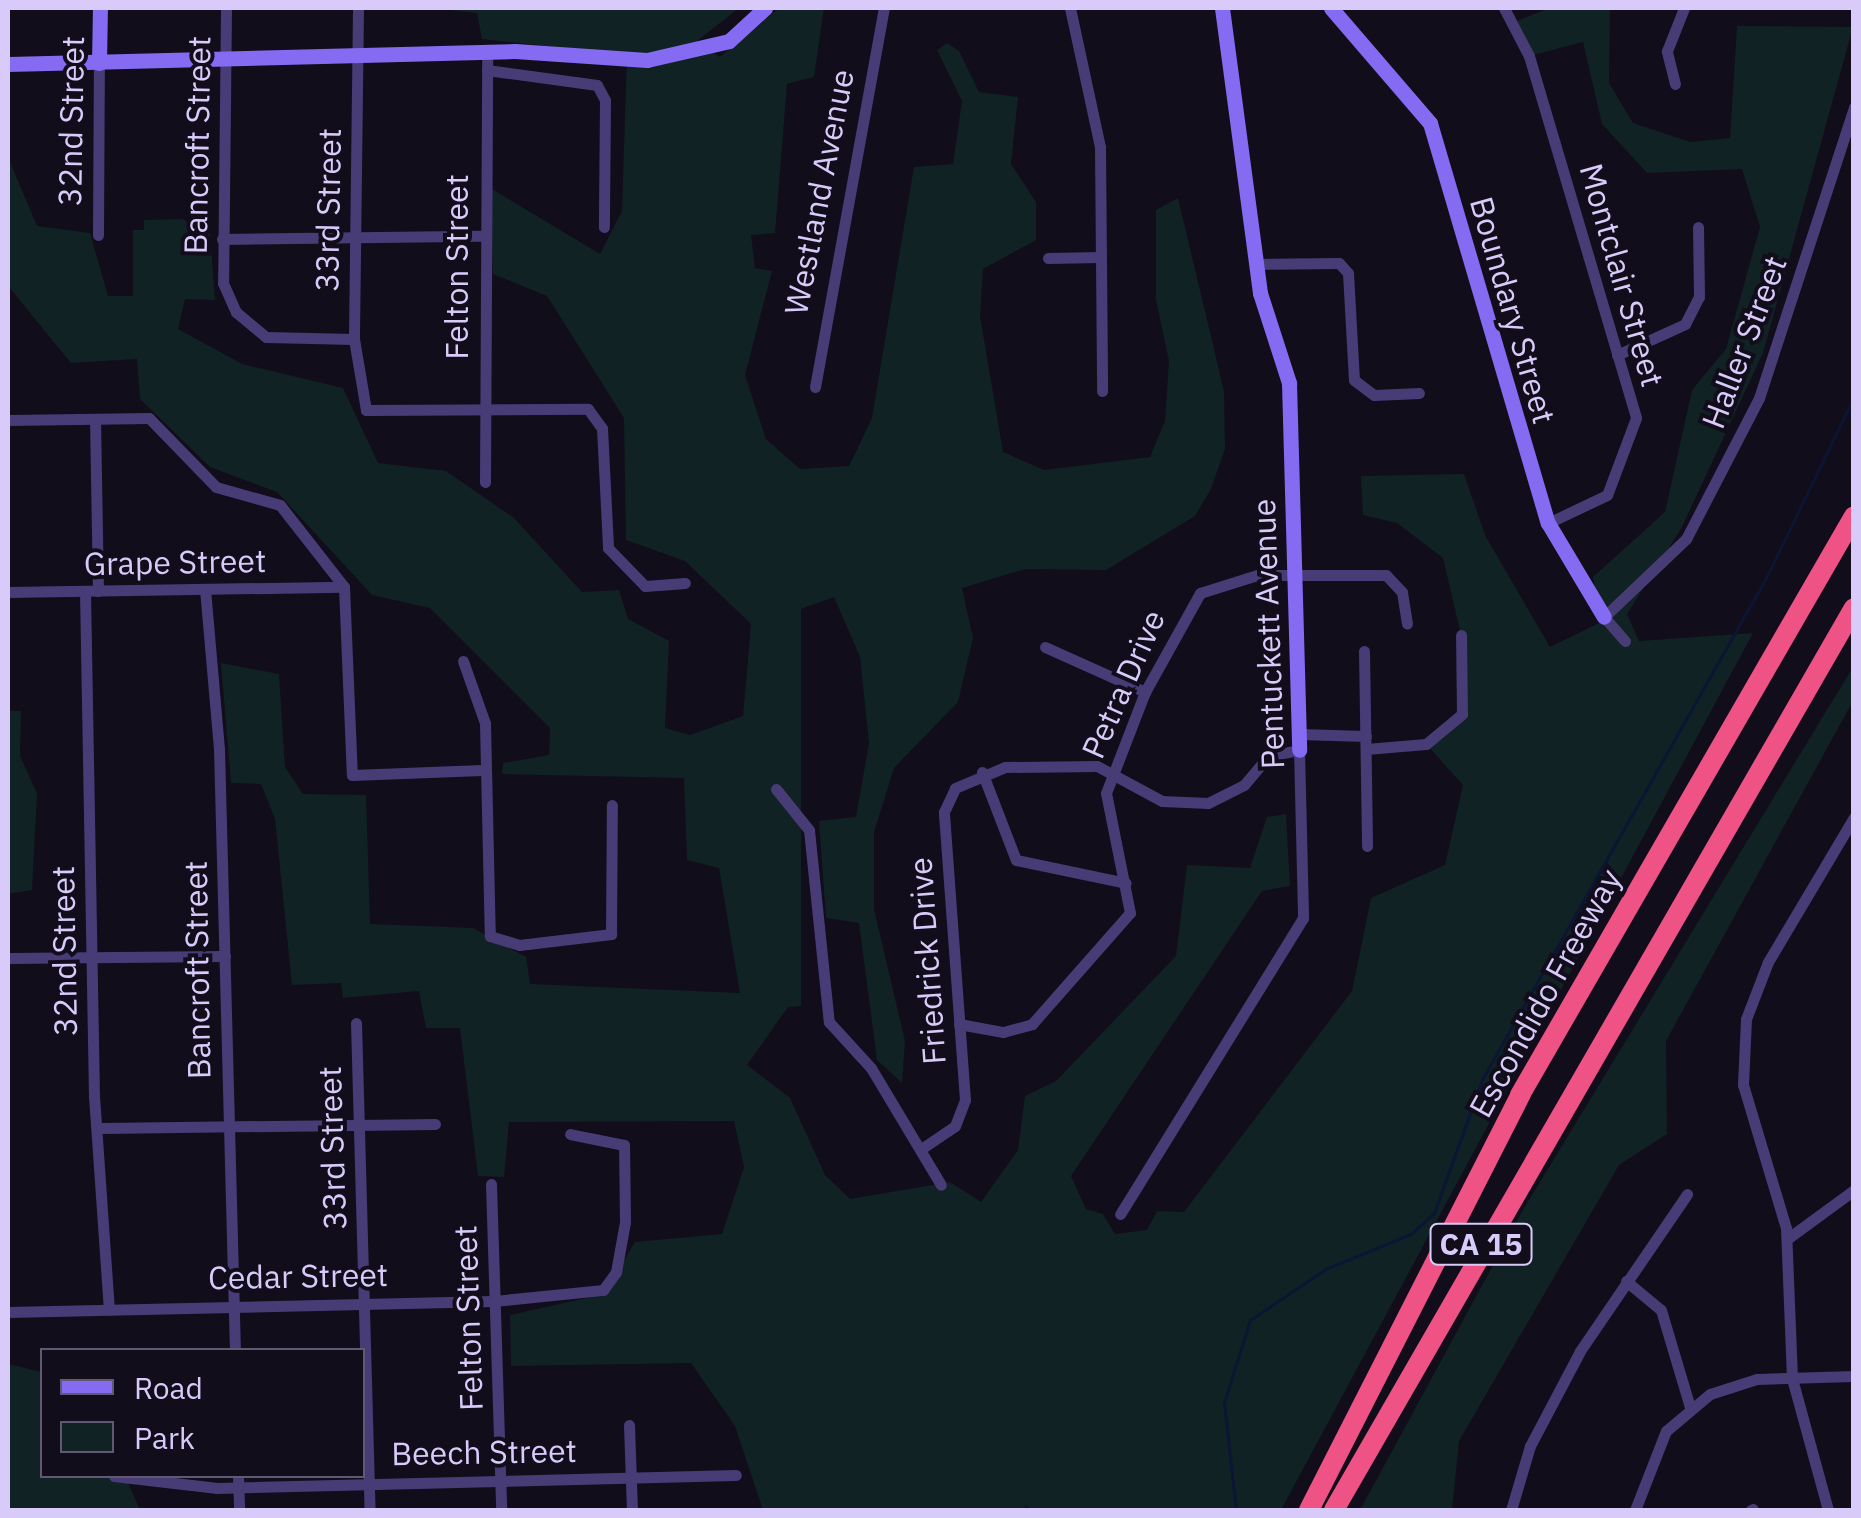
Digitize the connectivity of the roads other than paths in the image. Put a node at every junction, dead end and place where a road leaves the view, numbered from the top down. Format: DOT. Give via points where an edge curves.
graph roads {
  1 [pos="100,8"];
  2 [pos="226,8"];
  3 [pos="358,8"];
  4 [pos="765,8"];
  5 [pos="884,8"];
  6 [pos="1070,8"];
  7 [pos="1222,8"];
  8 [pos="1331,8"];
  9 [pos="1504,8"];
  10 [pos="1684,8"];
  11 [pos="487,52"];
  12 [pos="357,59"];
  13 [pos="224,61"];
  14 [pos="99,63"];
  15 [pos="8,64"];
  16 [pos="487,70"];
  17 [pos="1675,84"];
  18 [pos="1854,106"];
  19 [pos="604,227"];
  20 [pos="1698,227"];
  21 [pos="98,236"];
  22 [pos="482,236"];
  23 [pos="354,238"];
  24 [pos="222,239"];
  25 [pos="1048,258"];
  26 [pos="1100,258"];
  27 [pos="1257,264"];
  28 [pos="354,339"];
  29 [pos="1617,355"];
  30 [pos="815,387"];
  31 [pos="1102,391"];
  32 [pos="1419,394"];
  33 [pos="484,409"];
  34 [pos="94,419"];
  35 [pos="8,420"];
  36 [pos="486,482"];
  37 [pos="1854,516"];
  38 [pos="1548,523"];
  39 [pos="1295,574"];
  40 [pos="685,583"];
  41 [pos="344,587"];
  42 [pos="206,589"];
  43 [pos="91,591"];
  44 [pos="8,592"];
  45 [pos="1854,608"];
  46 [pos="1604,617"];
  47 [pos="1407,624"];
  48 [pos="1460,634"];
  49 [pos="1626,640"];
  50 [pos="1046,647"];
  51 [pos="1364,651"];
  52 [pos="463,661"];
  53 [pos="1145,692"];
  54 [pos="1299,742"];
  55 [pos="1366,742"];
  56 [pos="1114,767"];
  57 [pos="482,770"];
  58 [pos="982,772"];
  59 [pos="776,790"];
  60 [pos="612,805"];
  61 [pos="1854,816"];
  62 [pos="1367,846"];
  63 [pos="1126,884"];
  64 [pos="225,956"];
  65 [pos="8,958"];
  66 [pos="91,958"];
  67 [pos="356,1023"];
  68 [pos="959,1024"];
  69 [pos="435,1124"];
  70 [pos="359,1126"];
  71 [pos="101,1128"];
  72 [pos="228,1128"];
  73 [pos="570,1134"];
  74 [pos="924,1147"];
  75 [pos="492,1184"];
  76 [pos="941,1185"];
  77 [pos="1854,1190"];
  78 [pos="1687,1194"];
  79 [pos="1120,1214"];
  80 [pos="1788,1238"];
  81 [pos="1626,1281"];
  82 [pos="494,1301"];
  83 [pos="364,1303"];
  84 [pos="233,1304"];
  85 [pos="108,1309"];
  86 [pos="8,1312"];
  87 [pos="235,1348"];
  88 [pos="1854,1376"];
  89 [pos="1792,1378"];
  90 [pos="1690,1407"];
  91 [pos="629,1425"];
  92 [pos="736,1476"];
  93 [pos="631,1477"];
  94 [pos="124,1478"];
  95 [pos="238,1480"];
  96 [pos="500,1480"];
  97 [pos="369,1481"];
  98 [pos="239,1510"];
  99 [pos="370,1510"];
  100 [pos="500,1510"];
  101 [pos="632,1510"];
  102 [pos="1308,1510"];
  103 [pos="1334,1510"];
  104 [pos="1511,1510"];
  105 [pos="1635,1510"];
  106 [pos="1828,1510"];
  1 -- 14 [label="street, 32nd Street"];
  2 -- 13 [label="street, Bancroft Street"];
  3 -- 12 [label="street, 33rd Street"];
  4 -- 11 [label="street" via="730,41 656,59"];
  5 -- 30 [label="street, Westland Avenue"];
  6 -- 26 [label="street" via="1100,148"];
  7 -- 27 [label="street, Pentuckett Avenue"];
  8 -- 38 [label="street, Boundary Street" via="1430,123"];
  9 -- 29 [label="street, Montclair Street" via="1529,56"];
  10 -- 17 [label="street" via="1667,50"];
  11 -- 12 [label="street"];
  11 -- 16 [label="street, Felton Street"];
  12 -- 13 [label="street"];
  12 -- 23 [label="street, 33rd Street"];
  13 -- 14 [label="street"];
  13 -- 24 [label="street, Bancroft Street"];
  14 -- 15 [label="street"];
  14 -- 21 [label="street, 32nd Street"];
  16 -- 19 [label="street" via="597,85 605,100"];
  16 -- 22 [label="street, Felton Street"];
  18 -- 46 [label="street, Haller Street" via="1758,398 1686,539"];
  20 -- 29 [label="street" via="1698,297 1685,324"];
  22 -- 23 [label="street"];
  22 -- 33 [label="street, Felton Street"];
  23 -- 24 [label="street"];
  23 -- 28 [label="street, 33rd Street"];
  24 -- 28 [label="street, Bancroft Street" via="223,283 236,312 266,337"];
  25 -- 26 [label="street"];
  26 -- 31 [label="street"];
  27 -- 32 [label="street" via="1340,262 1348,273 1354,380 1374,395"];
  27 -- 39 [label="street, Pentuckett Avenue" via="1289,383"];
  28 -- 33 [label="street, 33rd Street" via="366,410"];
  29 -- 38 [label="street, Montclair Street" via="1636,418 1621,476 1592,506"];
  33 -- 36 [label="street, Felton Street"];
  33 -- 40 [label="street" via="588,409 602,428 608,548 645,586"];
  34 -- 35 [label="street"];
  34 -- 41 [label="street" via="149,418 216,487 280,506"];
  34 -- 43 [label="street, 32nd Street"];
  37 -- 102 [label="highway, Escondido Freeway / CA 15" via="1520,1095"];
  38 -- 46 [label="street, Boundary Street"];
  39 -- 47 [label="street" via="1386,574 1402,592"];
  39 -- 53 [label="street, Petra Drive" via="1235,577 1200,593"];
  39 -- 54 [label="street, Pentuckett Avenue"];
  41 -- 42 [label="street, Grape Street"];
  41 -- 57 [label="street" via="352,774"];
  42 -- 43 [label="street, Grape Street"];
  42 -- 64 [label="street, Bancroft Street"];
  43 -- 44 [label="street, Grape Street"];
  43 -- 66 [label="street, 32nd Street"];
  45 -- 103 [label="highway, CA 15"];
  46 -- 49 [label="street, Boundary Street"];
  48 -- 55 [label="street" via="1462,714 1426,744"];
  50 -- 53 [label="street"];
  51 -- 55 [label="street"];
  52 -- 57 [label="street" via="485,724"];
  53 -- 56 [label="street, Petra Drive"];
  54 -- 55 [label="street"];
  54 -- 56 [label="street" via="1268,756 1244,785 1208,802 1162,802"];
  54 -- 79 [label="street, Pentuckett Avenue" via="1303,918"];
  55 -- 62 [label="street"];
  56 -- 58 [label="street"];
  56 -- 63 [label="street, Petra Drive" via="1108,822"];
  57 -- 60 [label="street" via="490,936 520,945 611,934"];
  58 -- 63 [label="street" via="1002,842 1016,860"];
  58 -- 68 [label="street, Friedrick Drive" via="955,788 944,812"];
  59 -- 74 [label="street" via="810,830 829,1022"];
  61 -- 80 [label="street" via="1746,1019 1743,1085"];
  63 -- 68 [label="street, Petra Drive" via="1130,913 1044,1014 1003,1032"];
  64 -- 66 [label="street"];
  64 -- 72 [label="street, Bancroft Street"];
  65 -- 66 [label="street"];
  66 -- 71 [label="street, 32nd Street"];
  67 -- 70 [label="street, 33rd Street"];
  68 -- 74 [label="street, Friedrick Drive" via="960,1116"];
  69 -- 70 [label="street"];
  70 -- 72 [label="street"];
  70 -- 83 [label="street, 33rd Street"];
  71 -- 72 [label="street"];
  71 -- 85 [label="street, 32nd Street"];
  72 -- 84 [label="street, Bancroft Street"];
  73 -- 82 [label="street, Cedar Street" via="619,1138 625,1153 616,1272 589,1294"];
  74 -- 76 [label="street"];
  75 -- 82 [label="street, Felton Street"];
  77 -- 80 [label="street"];
  78 -- 81 [label="street"];
  80 -- 89 [label="street"];
  81 -- 90 [label="street" via="1661,1310"];
  81 -- 104 [label="street" via="1530,1446"];
  82 -- 83 [label="street, Cedar Street"];
  82 -- 96 [label="street, Felton Street"];
  83 -- 84 [label="street, Cedar Street"];
  83 -- 97 [label="street, 33rd Street"];
  84 -- 85 [label="street, Cedar Street"];
  84 -- 87 [label="street, Bancroft Street"];
  85 -- 86 [label="street, Cedar Street"];
  88 -- 89 [label="street"];
  89 -- 90 [label="street" via="1734,1384"];
  89 -- 106 [label="street"];
  90 -- 105 [label="street" via="1652,1455"];
  91 -- 93 [label="street"];
  92 -- 93 [label="street, Beech Street"];
  93 -- 96 [label="street, Beech Street"];
  93 -- 101 [label="street"];
  94 -- 95 [label="street, Beech Street" via="165,1486"];
  95 -- 97 [label="street, Beech Street"];
  95 -- 98 [label="street"];
  96 -- 97 [label="street, Beech Street"];
  96 -- 100 [label="street, Felton Street"];
  97 -- 99 [label="street, 33rd Street"];
}
